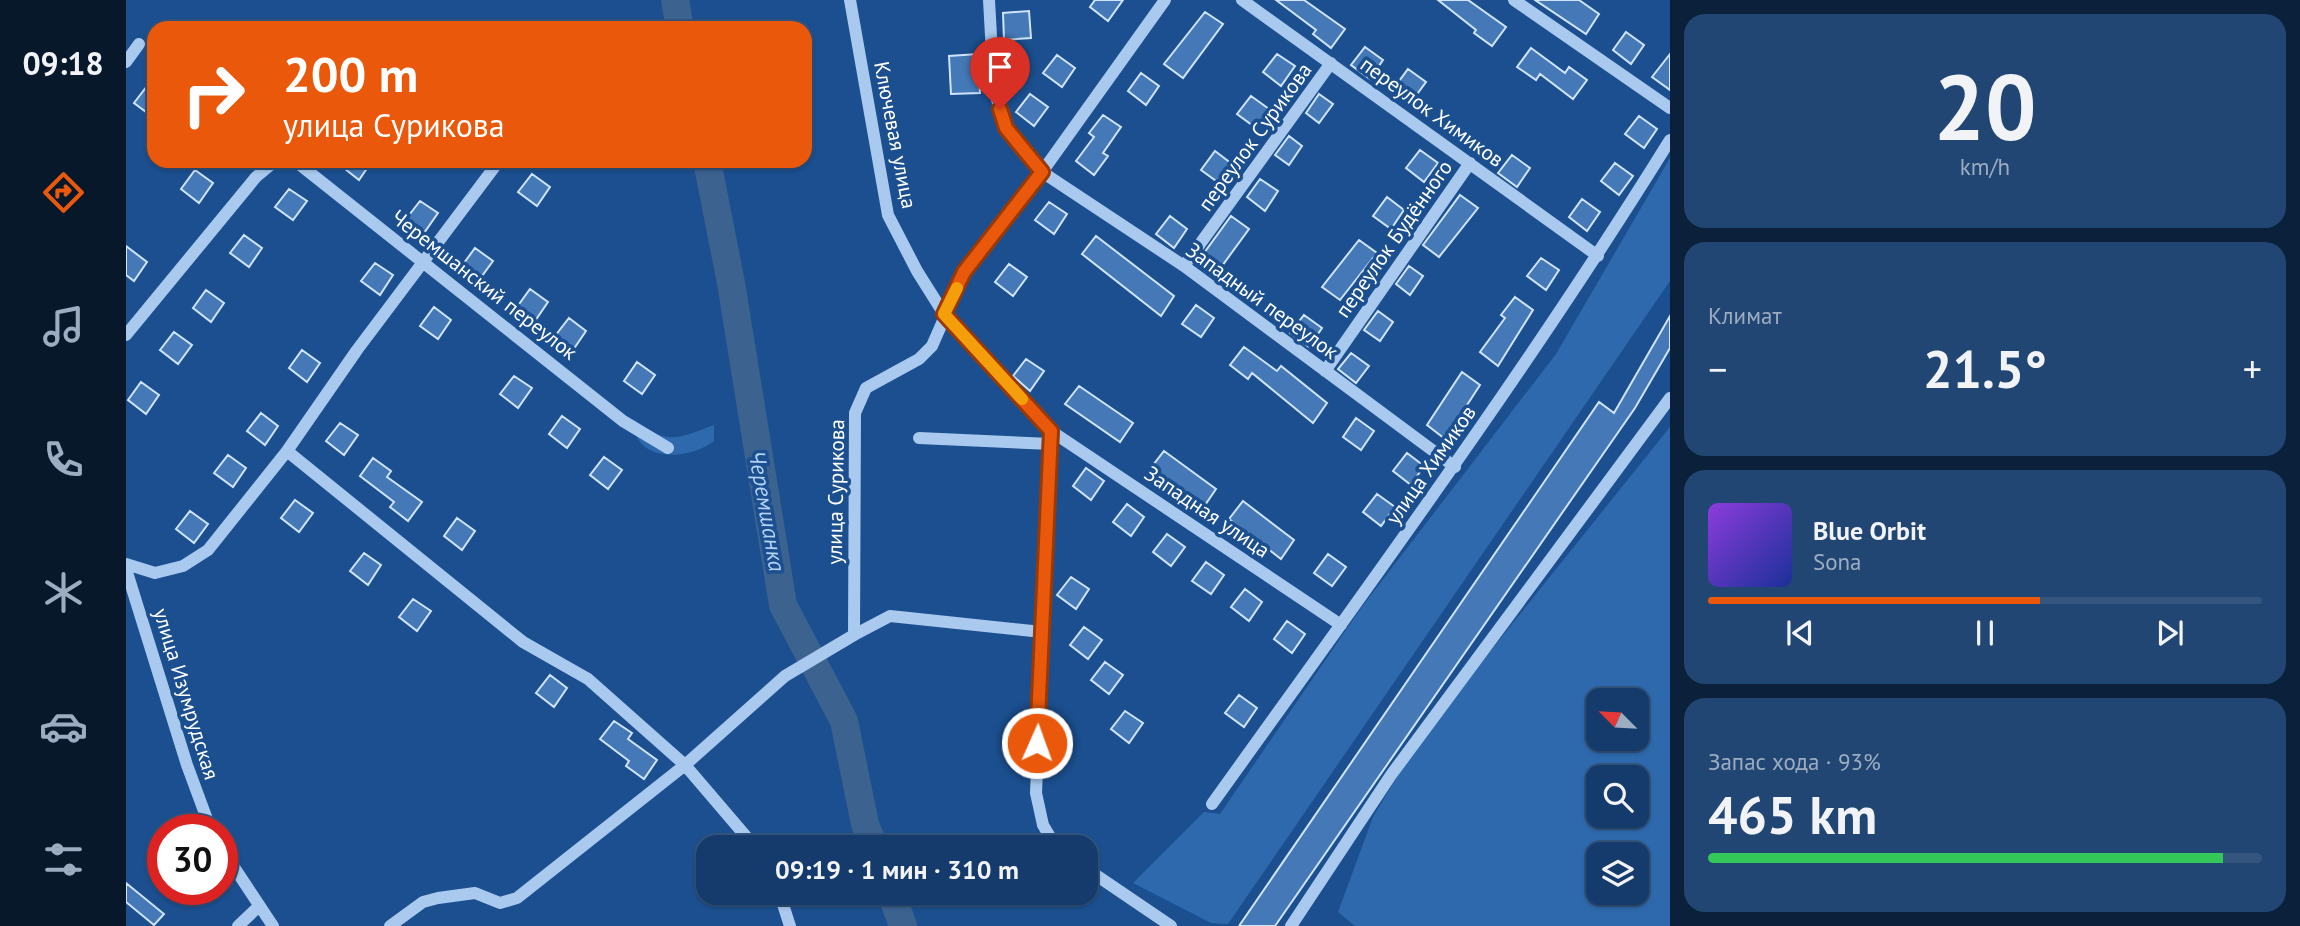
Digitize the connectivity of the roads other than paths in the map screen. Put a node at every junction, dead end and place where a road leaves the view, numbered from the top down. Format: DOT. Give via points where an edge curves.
graph roads {
  1 [pos="850,0"];
  2 [pos="989,0"];
  3 [pos="1165,0"];
  4 [pos="1242,0"];
  5 [pos="1514,0"];
  6 [pos="139,44"];
  7 [pos="126,62"];
  8 [pos="1331,63"];
  9 [pos="1670,108"];
  10 [pos="1670,139"];
  11 [pos="1470,163"];
  12 [pos="267,168"];
  13 [pos="304,168"];
  14 [pos="494,168"];
  15 [pos="1042,172"];
  16 [pos="1598,256"];
  17 [pos="424,262"];
  18 [pos="1184,267"];
  19 [pos="944,314"];
  20 [pos="126,335"];
  21 [pos="1325,371"];
  22 [pos="1670,398"];
  23 [pos="919,438"];
  24 [pos="1051,438"];
  25 [pos="668,448"];
  26 [pos="287,451"];
  27 [pos="1455,467"];
  28 [pos="126,566"];
  29 [pos="1341,625"];
  30 [pos="1042,632"];
  31 [pos="854,635"];
  32 [pos="685,765"];
  33 [pos="1212,804"];
  34 [pos="205,814"];
  35 [pos="745,835"];
  36 [pos="1049,835"];
  37 [pos="238,875"];
  38 [pos="1098,876"];
  39 [pos="783,905"];
  40 [pos="258,907"];
  41 [pos="238,926"];
  42 [pos="273,926"];
  43 [pos="390,926"];
  44 [pos="790,926"];
  45 [pos="1171,926"];
  46 [pos="1291,926"];
  1 -- 19 [label="street, Ключевая улица" via="888,215"];
  2 -- 15 [label="street, Западный переулок" via="993,90 1006,128"];
  3 -- 15 [label="street, улица Сурикова"];
  4 -- 8 [label="street, переулок Химиков"];
  5 -- 9 [label="street"];
  6 -- 7 [label="street"];
  8 -- 11 [label="street, переулок Химиков"];
  8 -- 18 [label="street, переулок Сурикова"];
  10 -- 16 [label="street, улица Химиков"];
  11 -- 16 [label="street, переулок Химиков"];
  11 -- 21 [label="street, переулок Будённого"];
  12 -- 20 [label="street"];
  13 -- 17 [label="street, Черемшанский переулок"];
  14 -- 17 [label="street"];
  15 -- 18 [label="street, Западный переулок"];
  15 -- 19 [label="street, улица Сурикова" via="964,272"];
  16 -- 27 [label="street, улица Химиков"];
  17 -- 25 [label="street, Черемшанский переулок" via="623,421"];
  17 -- 26 [label="street"];
  18 -- 21 [label="street, Западный переулок"];
  19 -- 24 [label="street, Ключевая улица"];
  19 -- 31 [label="street, улица Сурикова" via="932,346 919,359 866,388 855,412"];
  21 -- 27 [label="street, Западный переулок"];
  22 -- 46 [label="street" via="1391,775"];
  23 -- 24 [label="street"];
  24 -- 29 [label="street, Западная улица"];
  24 -- 30 [label="street"];
  26 -- 28 [label="street" via="208,550 183,566 155,573"];
  26 -- 32 [label="street" via="523,642 589,679"];
  27 -- 29 [label="street, улица Химиков"];
  28 -- 34 [label="street, улица Изумрудская"];
  29 -- 33 [label="street, улица Химиков"];
  30 -- 31 [label="street" via="890,616"];
  30 -- 36 [label="street" via="1036,793"];
  31 -- 32 [label="street" via="785,676"];
  32 -- 35 [label="street"];
  32 -- 43 [label="street" via="517,898 500,903 475,893 438,898 423,902"];
  37 -- 40 [label="street"];
  38 -- 45 [label="street"];
  39 -- 44 [label="street"];
  40 -- 41 [label="street"];
  40 -- 42 [label="street"];
}
